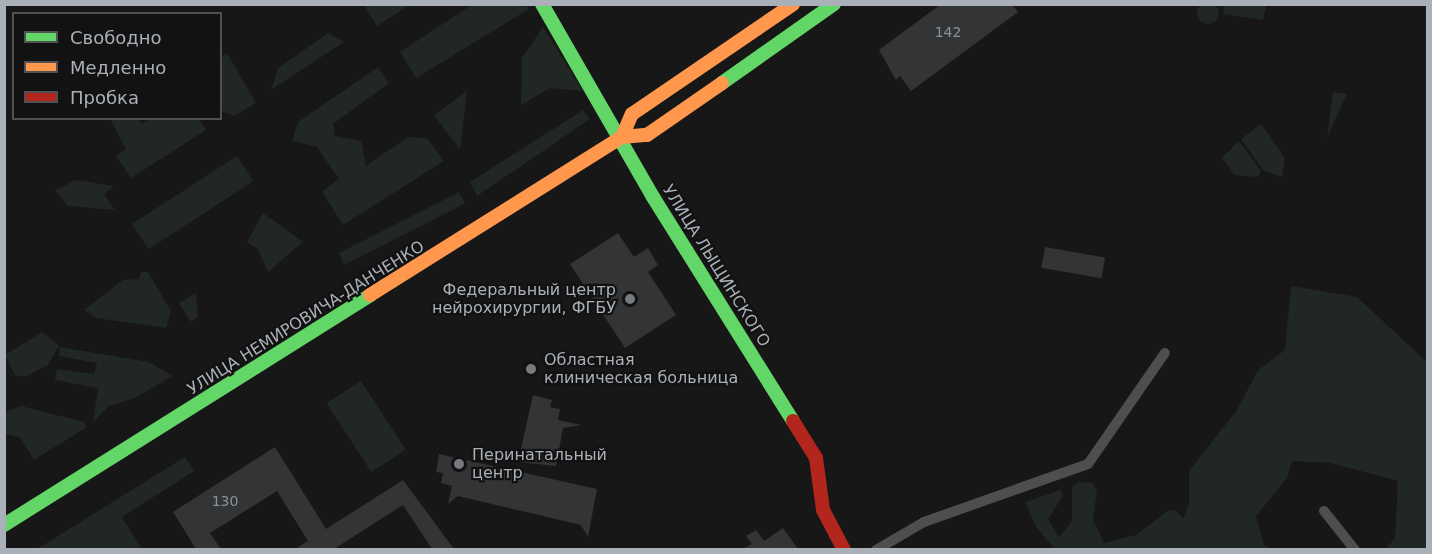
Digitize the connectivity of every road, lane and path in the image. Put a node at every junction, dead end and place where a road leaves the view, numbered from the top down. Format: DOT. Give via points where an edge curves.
graph roads {
  1 [pos="542,4"];
  2 [pos="793,4"];
  3 [pos="834,4"];
  4 [pos="622,136"];
  5 [pos="1165,353"];
  6 [pos="1324,511"];
  7 [pos="4,525"];
  8 [pos="844,549"];
  9 [pos="876,549"];
  10 [pos="1355,549"];
  1 -- 4 [label="main road, УЛИЦА ЛЫЩИНСКОГО"];
  2 -- 4 [label="main road, УЛИЦА НЕМИРОВИЧА-ДАНЧЕНКО" via="632,114"];
  3 -- 4 [label="main road, УЛИЦА НЕМИРОВИЧА-ДАНЧЕНКО" via="647,135"];
  4 -- 7 [label="main road, УЛИЦА НЕМИРОВИЧА-ДАНЧЕНКО"];
  4 -- 8 [label="main road, УЛИЦА ЛЫЩИНСКОГО" via="652,197 816,458 823,510"];
  5 -- 9 [label="street" via="1088,464 924,522"];
  6 -- 10 [label="street"];
}
